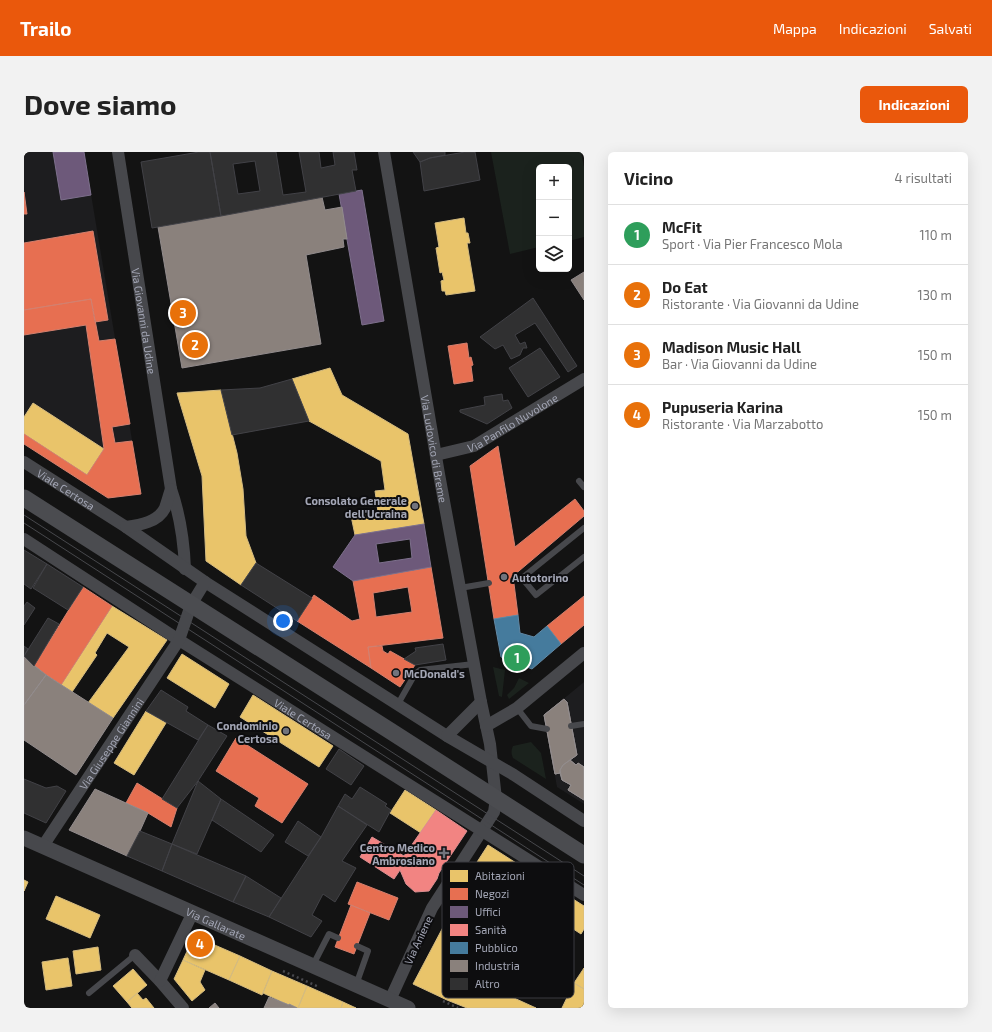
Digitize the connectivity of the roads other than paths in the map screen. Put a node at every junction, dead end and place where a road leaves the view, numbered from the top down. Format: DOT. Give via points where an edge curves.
graph roads {
  1 [pos="118,152"];
  2 [pos="384,152"];
  3 [pos="584,379"];
  4 [pos="436,455"];
  5 [pos="24,462"];
  6 [pos="579,481"];
  7 [pos="584,487"];
  8 [pos="170,489"];
  9 [pos="24,498"];
  10 [pos="126,527"];
  11 [pos="584,528"];
  12 [pos="24,539"];
  13 [pos="584,557"];
  14 [pos="185,569"];
  15 [pos="522,578"];
  16 [pos="513,580"];
  17 [pos="205,582"];
  18 [pos="489,583"];
  19 [pos="460,588"];
  20 [pos="191,605"];
  21 [pos="179,640"];
  22 [pos="584,653"];
  23 [pos="474,664"];
  24 [pos="481,702"];
  25 [pos="398,704"];
  26 [pos="517,708"];
  27 [pos="584,724"];
  28 [pos="486,726"];
  29 [pos="571,726"];
  30 [pos="547,729"];
  31 [pos="447,736"];
  32 [pos="492,761"];
  33 [pos="496,799"];
  34 [pos="584,821"];
  35 [pos="482,830"];
  36 [pos="24,838"];
  37 [pos="43,846"];
  38 [pos="584,855"];
  39 [pos="461,862"];
  40 [pos="532,862"];
  41 [pos="574,889"];
  42 [pos="442,892"];
  43 [pos="584,895"];
  44 [pos="193,912"];
  45 [pos="338,938"];
  46 [pos="357,946"];
  47 [pos="135,955"];
  48 [pos="312,966"];
  49 [pos="160,981"];
  50 [pos="356,985"];
  51 [pos="90,993"];
  52 [pos="390,1000"];
  53 [pos="182,1008"];
  54 [pos="408,1008"];
  1 -- 8 [label="street, Via Giovanni da Udine"];
  2 -- 4 [label="street, Via Ludovico di Breme"];
  3 -- 4 [label="street, Via Panfilo Nuvolone" via="474,446"];
  4 -- 19 [label="street, Via Ludovico di Breme"];
  5 -- 10 [label="street, Viale Certosa"];
  6 -- 7 [label="lane"];
  8 -- 10 [label="street, Via Giovanni da Udine" via="164,509 156,518 144,525"];
  8 -- 14 [label="street, Via Giovanni da Udine" via="178,509"];
  9 -- 20 [label="main road"];
  10 -- 14 [label="street, Viale Certosa"];
  11 -- 15 [label="lane"];
  12 -- 21 [label="street, Viale Certosa"];
  13 -- 15 [label="lane" via="536,596"];
  14 -- 17 [label="street, Viale Certosa"];
  15 -- 16 [label="lane"];
  17 -- 20 [label="street, Via Giuseppe Giannini"];
  17 -- 25 [label="street, Viale Certosa"];
  18 -- 19 [label="lane"];
  19 -- 23 [label="street, Via Ludovico di Breme"];
  20 -- 21 [label="street, Via Giuseppe Giannini"];
  20 -- 33 [label="main road"];
  21 -- 35 [label="street, Viale Certosa"];
  21 -- 37 [label="street, Via Giuseppe Giannini"];
  22 -- 26 [label="street"];
  23 -- 24 [label="street, Via Ludovico di Breme"];
  23 -- 25 [label="lane" via="420,670 415,674"];
  24 -- 28 [label="street, Via Ludovico di Breme"];
  24 -- 31 [label="street"];
  25 -- 31 [label="street, Viale Certosa"];
  26 -- 28 [label="street"];
  26 -- 30 [label="lane" via="531,726"];
  27 -- 29 [label="lane"];
  28 -- 32 [label="street, Via Ludovico di Breme"];
  31 -- 32 [label="street, Viale Certosa"];
  32 -- 33 [label="street"];
  32 -- 34 [label="street, Viale Certosa"];
  33 -- 35 [label="street, Via Aniene" via="494,812"];
  33 -- 38 [label="main road"];
  35 -- 39 [label="street, Via Aniene"];
  35 -- 40 [label="street, Viale Certosa"];
  36 -- 37 [label="street, Via Gallarate"];
  37 -- 44 [label="street, Via Gallarate"];
  41 -- 43 [label="street, Viale Certosa"];
  42 -- 52 [label="street, Via Aniene" via="432,908"];
  44 -- 48 [label="street, Via Gallarate"];
  44 -- 49 [label="street"];
  45 -- 48 [label="lane" via="329,934"];
  46 -- 50 [label="lane" via="368,951"];
  47 -- 49 [label="street"];
  47 -- 51 [label="lane"];
  48 -- 50 [label="street, Via Gallarate"];
  49 -- 53 [label="street"];
  50 -- 52 [label="street, Via Gallarate"];
  52 -- 54 [label="street, Via Gallarate"];
}
